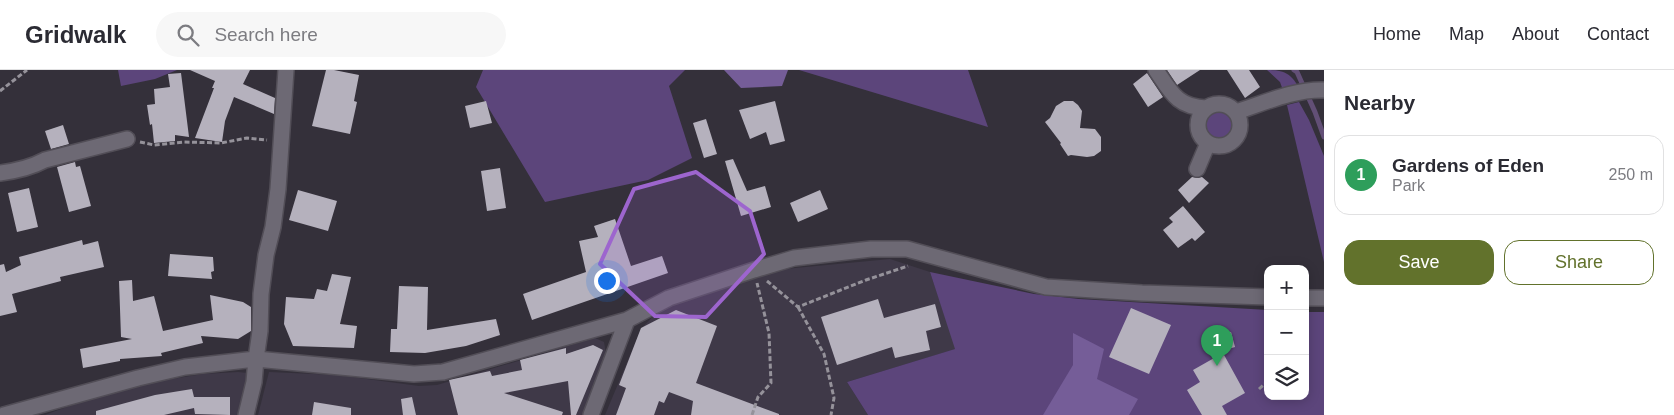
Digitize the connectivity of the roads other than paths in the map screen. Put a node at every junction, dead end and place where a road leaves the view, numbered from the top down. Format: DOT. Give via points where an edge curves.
graph roads {
  1 [pos="286,70"];
  2 [pos="1156,70"];
  3 [pos="1319,90"];
  4 [pos="1206,108"];
  5 [pos="1236,112"];
  6 [pos="127,140"];
  7 [pos="1208,143"];
  8 [pos="1197,169"];
  9 [pos="0,173"];
  10 [pos="1264,297"];
  11 [pos="1309,298"];
  12 [pos="1324,298"];
  13 [pos="627,320"];
  14 [pos="256,359"];
  15 [pos="4,415"];
  16 [pos="246,415"];
  17 [pos="591,415"];
  1 -- 14 [label="street" via="282,142 273,227 261,294"];
  2 -- 4 [label="street" via="1178,100 1195,108"];
  3 -- 5 [label="street" via="1294,94"];
  4 -- 5 [label="street" via="1222,104"];
  4 -- 7 [label="street" via="1198,122 1198,130"];
  5 -- 7 [label="street" via="1240,120 1237,136 1224,146"];
  6 -- 9 [label="street"];
  7 -- 8 [label="street"];
  10 -- 13 [label="street" via="1046,287 907,249 870,249 794,258 669,298"];
  11 -- 12 [label="street"];
  13 -- 14 [label="street" via="444,372 426,374"];
  13 -- 17 [label="street"];
  14 -- 15 [label="street" via="185,367"];
  14 -- 16 [label="street"];
}
